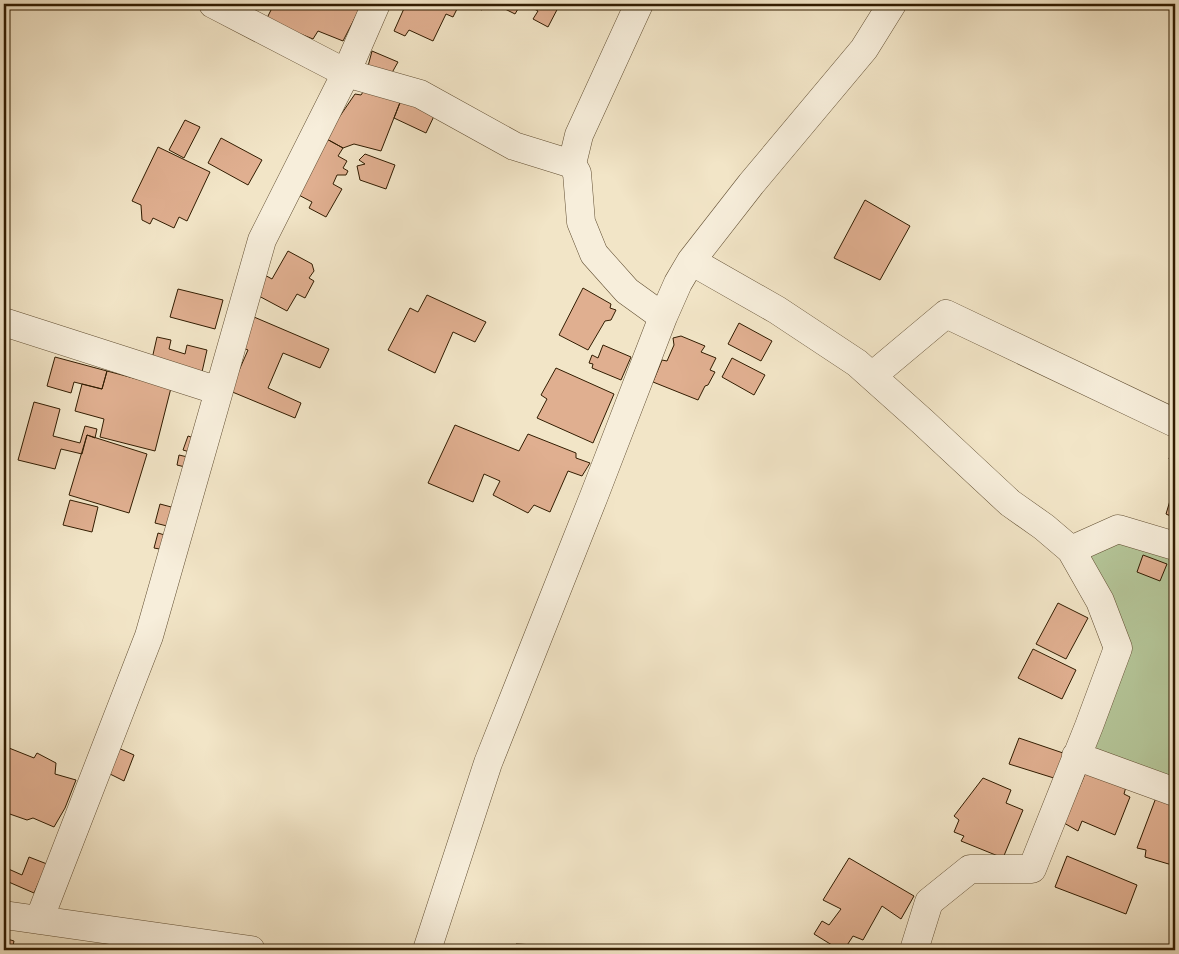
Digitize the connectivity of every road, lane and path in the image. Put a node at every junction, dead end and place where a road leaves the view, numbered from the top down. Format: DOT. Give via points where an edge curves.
graph roads {
  1 [pos="213,4"];
  2 [pos="376,4"];
  3 [pos="639,4"];
  4 [pos="892,4"];
  5 [pos="346,73"];
  6 [pos="572,164"];
  7 [pos="691,262"];
  8 [pos="663,317"];
  9 [pos="4,322"];
  10 [pos="872,376"];
  11 [pos="219,391"];
  12 [pos="1175,423"];
  13 [pos="1175,546"];
  14 [pos="1072,550"];
  15 [pos="1076,756"];
  16 [pos="1175,792"];
  17 [pos="4,915"];
  18 [pos="38,920"];
  19 [pos="251,950"];
  20 [pos="427,950"];
  21 [pos="914,950"];
  1 -- 5 [label="street"];
  2 -- 5 [label="street"];
  3 -- 6 [label="street" via="579,135"];
  4 -- 7 [label="street" via="864,49"];
  5 -- 6 [label="street" via="420,94 514,146"];
  5 -- 11 [label="street" via="262,240"];
  6 -- 8 [label="street" via="577,173 581,222 594,254 627,291"];
  7 -- 8 [label="street"];
  7 -- 10 [label="street" via="800,324"];
  8 -- 20 [label="street" via="488,763"];
  9 -- 11 [label="street"];
  10 -- 12 [label="street" via="946,314"];
  10 -- 14 [label="street" via="1010,504"];
  11 -- 18 [label="street" via="149,636"];
  13 -- 14 [label="street" via="1118,529"];
  14 -- 15 [label="street" via="1100,601 1118,648"];
  15 -- 16 [label="street"];
  15 -- 21 [label="street" via="1032,869 970,869 929,902"];
  17 -- 18 [label="street"];
  18 -- 19 [label="street"];
}
